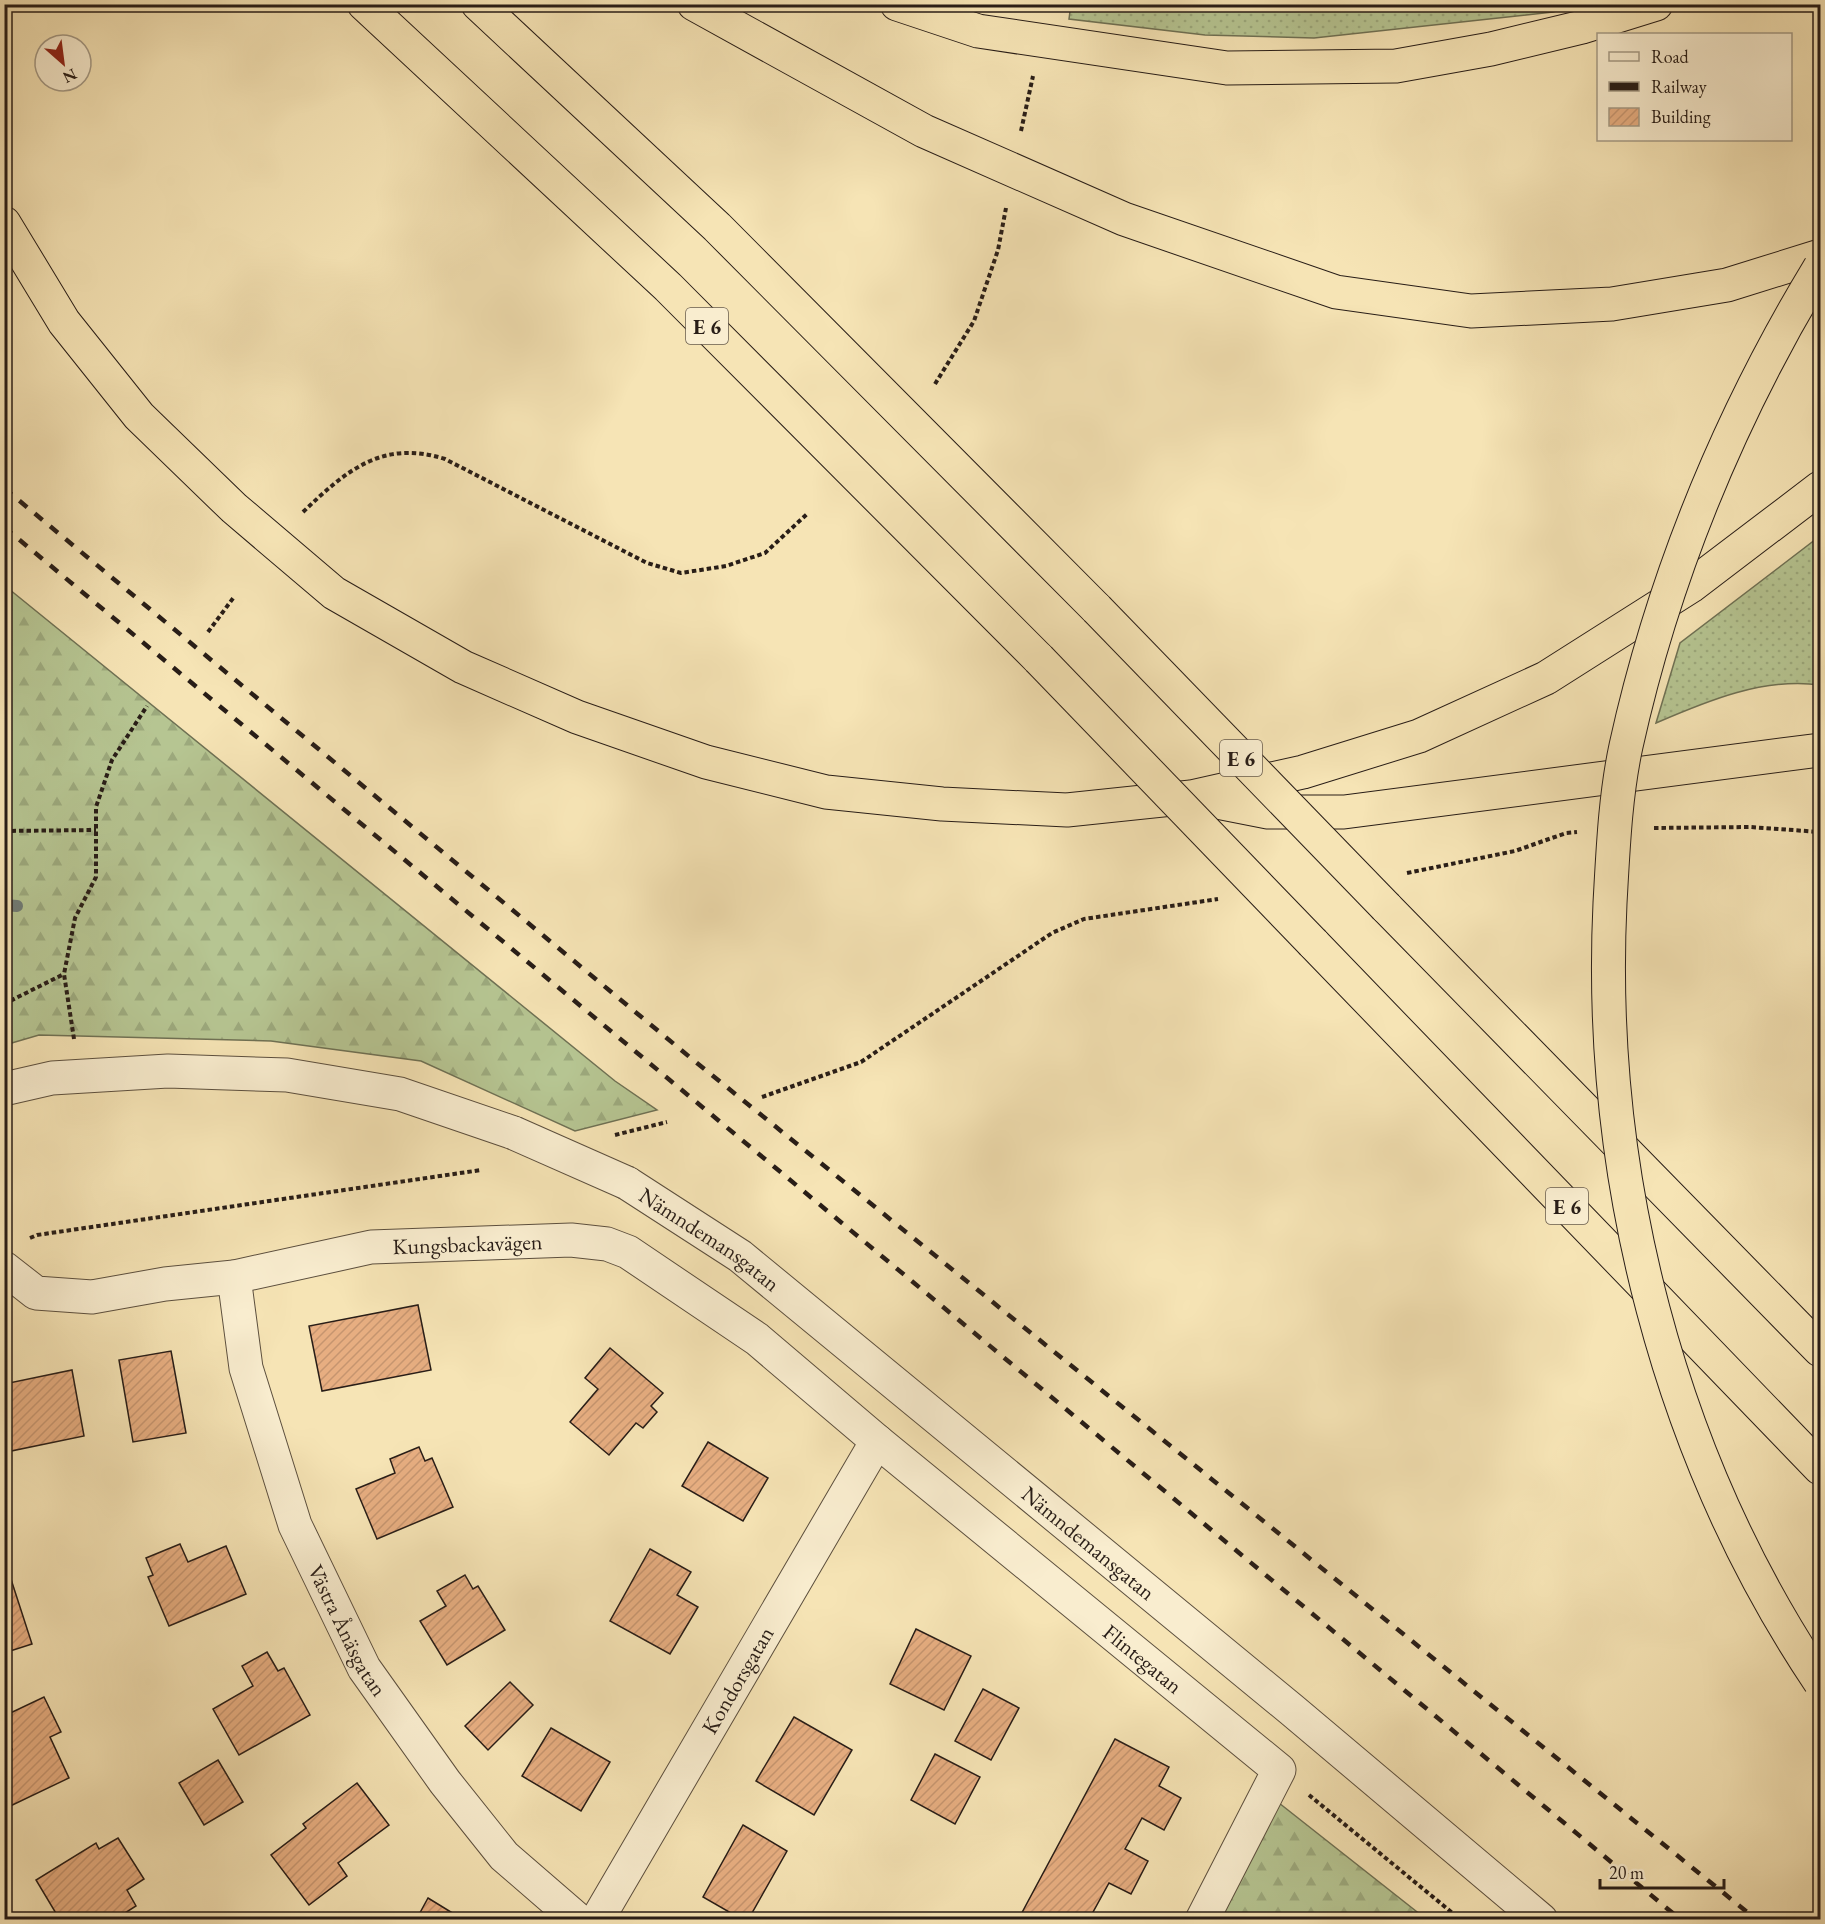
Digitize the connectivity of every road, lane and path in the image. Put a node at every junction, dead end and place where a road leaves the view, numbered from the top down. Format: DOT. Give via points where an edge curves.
graph roads {
  1 [pos="363,4"];
  2 [pos="478,4"];
  3 [pos="694,4"];
  4 [pos="897,4"];
  5 [pos="1656,4"];
  6 [pos="1034,75"];
  7 [pos="1021,131"];
  8 [pos="1006,204"];
  9 [pos="4,224"];
  10 [pos="1821,256"];
  11 [pos="1821,267"];
  12 [pos="935,384"];
  13 [pos="1821,488"];
  14 [pos="303,512"];
  15 [pos="807,514"];
  16 [pos="234,597"];
  17 [pos="208,632"];
  18 [pos="147,706"];
  19 [pos="1821,750"];
  20 [pos="1191,796"];
  21 [pos="96,830"];
  22 [pos="4,831"];
  23 [pos="64,974"];
  24 [pos="4,1004"];
  25 [pos="88,1076"];
  26 [pos="4,1089"];
  27 [pos="667,1122"];
  28 [pos="611,1136"];
  29 [pos="481,1170"];
  30 [pos="26,1240"];
  31 [pos="4,1268"];
  32 [pos="234,1277"];
  33 [pos="1821,1350"];
  34 [pos="877,1441"];
  35 [pos="1821,1468"];
  36 [pos="1821,1682"];
  37 [pos="1279,1770"];
  38 [pos="579,1920"];
  39 [pos="597,1920"];
  40 [pos="1202,1920"];
  41 [pos="1461,1920"];
  42 [pos="1541,1920"];
  1 -- 35 [label="highway, E 6, bridge" via="668,287 1039,658"];
  2 -- 33 [label="highway, E 6, bridge" via="717,227"];
  3 -- 10 [label="highway" via="924,131 1124,219 1336,292 1470,311 1612,304 1727,285"];
  4 -- 5 [label="highway" via="978,31 1227,68 1396,66 1491,49"];
  6 -- 7 [label="path"];
  8 -- 12 [label="path" via="998,250 974,321"];
  9 -- 20 [label="highway" via="64,322 139,416 208,483 334,593 463,667 577,717 652,744 826,792 942,804 1067,810"];
  11 -- 36 [label="highway, bridge" via="1783,328 1687,534 1650,652 1626,748 1613,848 1608,953 1611,1058 1626,1187 1649,1296 1684,1410 1734,1527 1795,1644"];
  13 -- 20 [label="highway" via="1691,586 1546,678 1419,736 1303,772"];
  14 -- 15 [label="path" via="342,475 378,457 406,452 445,459 647,563 681,573 726,566 765,553"];
  16 -- 17 [label="path"];
  18 -- 21 [label="path" via="112,760 96,807"];
  19 -- 20 [label="highway" via="1344,812 1268,812"];
  21 -- 22 [label="path"];
  21 -- 23 [label="path" via="96,877 75,918"];
  23 -- 24 [label="path"];
  23 -- 25 [label="path" via="71,1030"];
  25 -- 26 [label="street" via="52,1078"];
  25 -- 42 [label="street, Nämndemansgatan, bridge" via="168,1071 287,1076 400,1094 514,1133 627,1183 759,1271"];
  27 -- 28 [label="path"];
  29 -- 30 [label="path" via="37,1235"];
  31 -- 32 [label="street, Kungsbackavägen" via="36,1293 92,1298 165,1284"];
  32 -- 34 [label="street, Kungsbackavägen" via="370,1247 572,1240 607,1244 628,1252 757,1339"];
  32 -- 38 [label="street, Västra Ånäsgatan" via="246,1368 295,1525 364,1668 445,1782 504,1856"];
  34 -- 37 [label="street, Flintegatan"];
  34 -- 39 [label="street, Kondorsgatan"];
  37 -- 40 [label="street"];
  37 -- 41 [label="path"];
}
